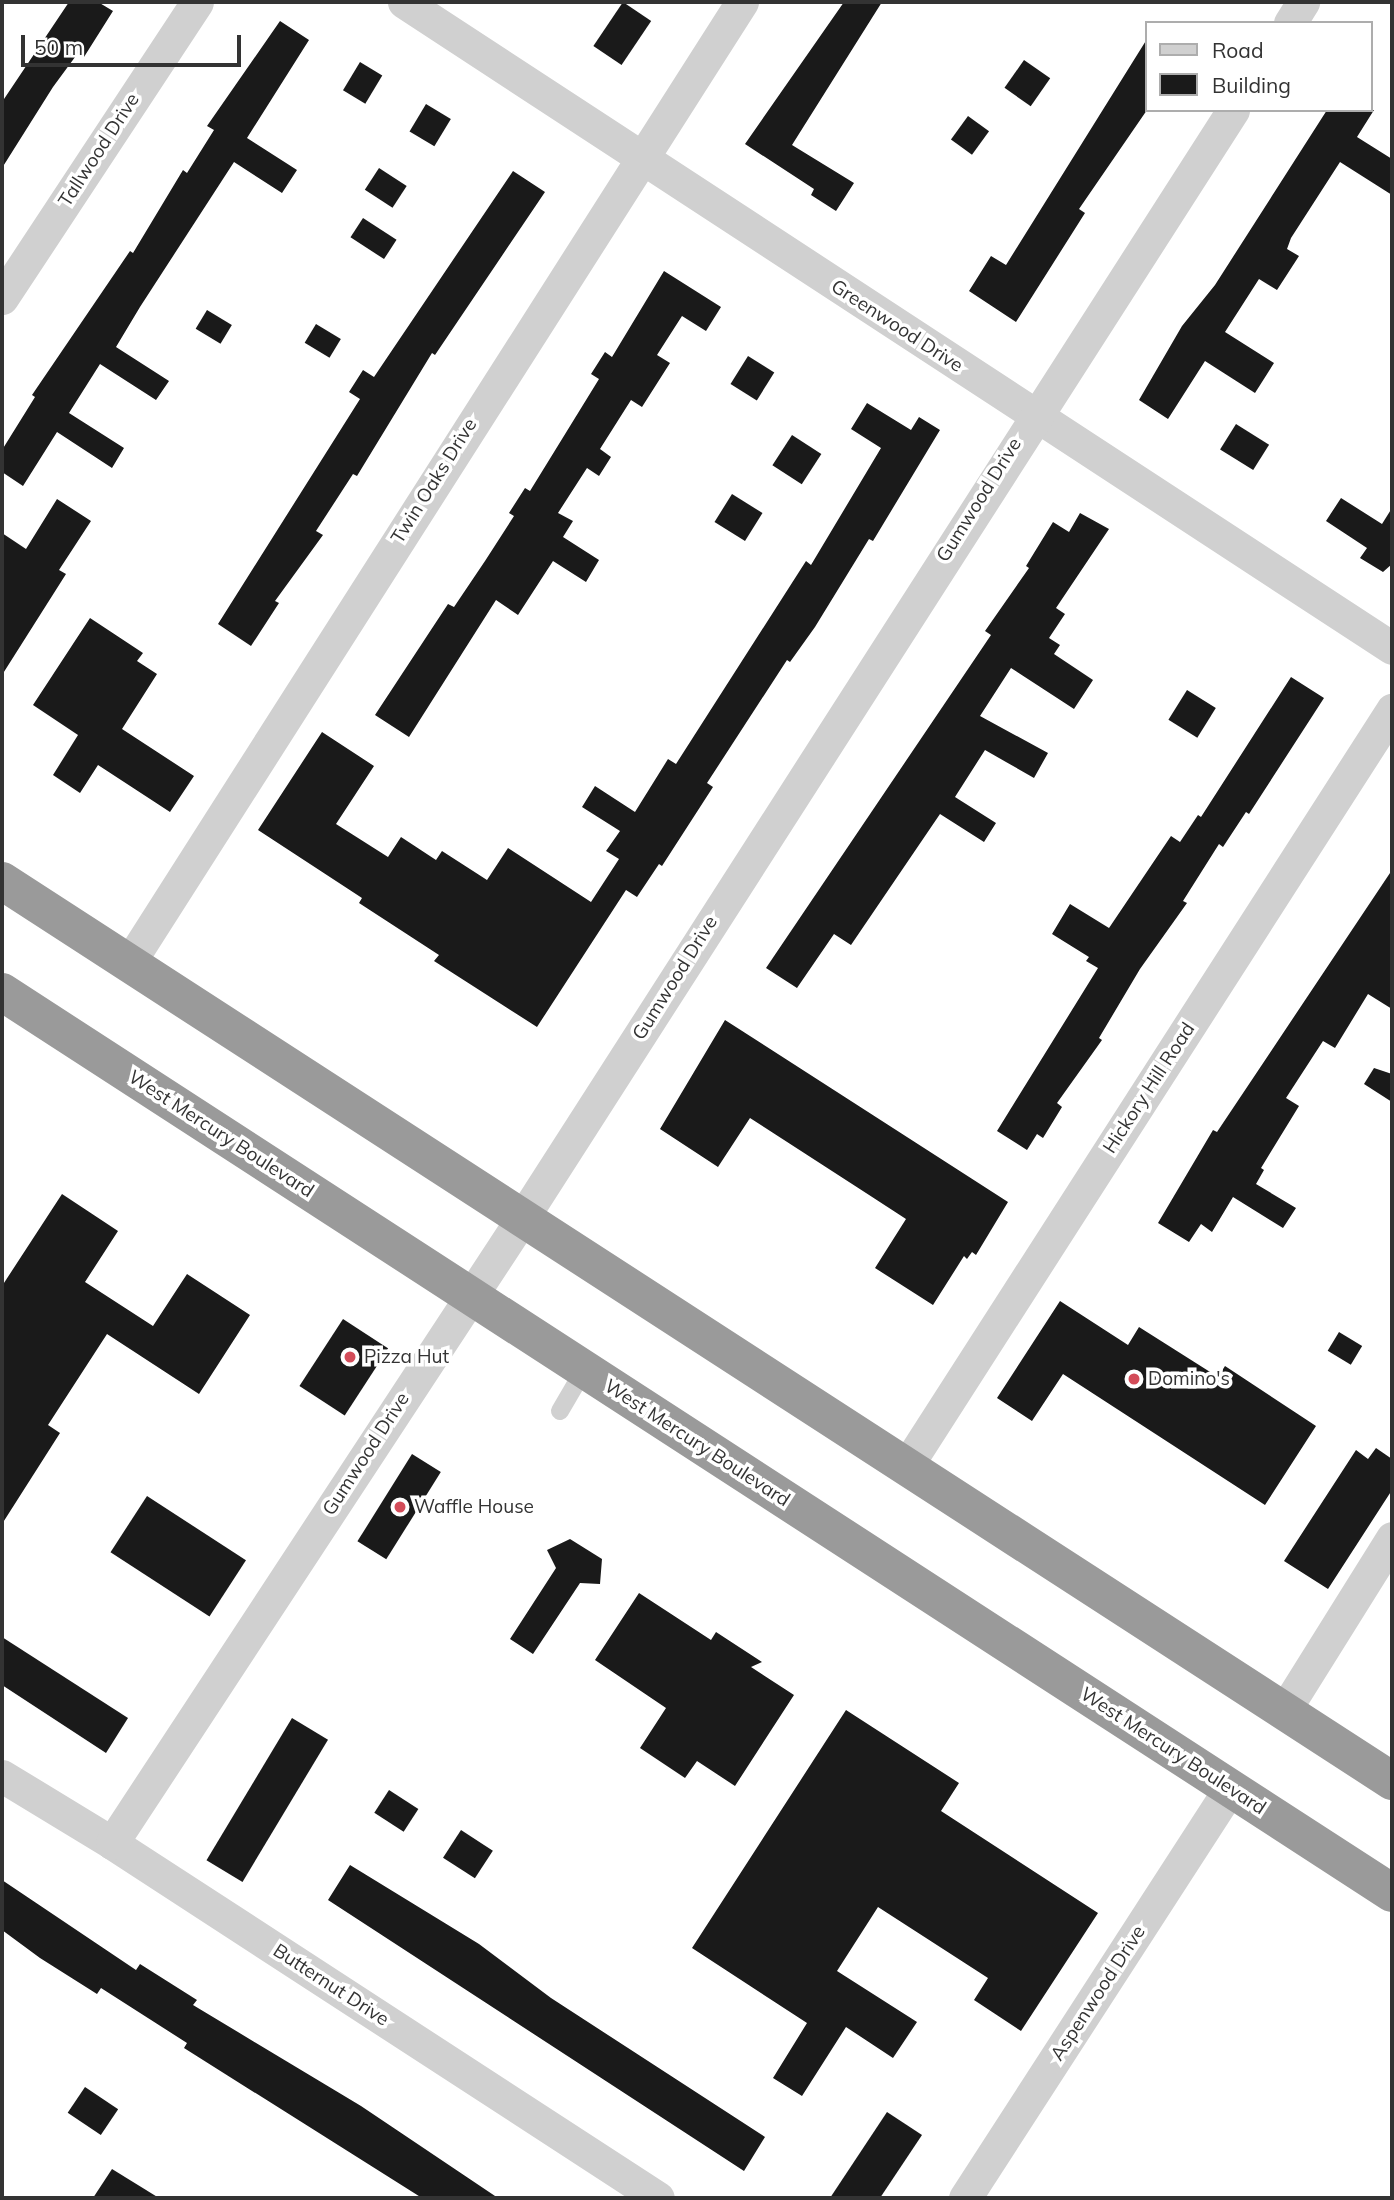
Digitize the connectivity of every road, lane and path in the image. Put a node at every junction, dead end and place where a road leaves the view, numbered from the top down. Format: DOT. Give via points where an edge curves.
graph roads {
  1 [pos="197,2"];
  2 [pos="404,2"];
  3 [pos="742,2"];
  4 [pos="1303,2"];
  5 [pos="1291,21"];
  6 [pos="1232,112"];
  7 [pos="640,156"];
  8 [pos="2,298"];
  9 [pos="1033,415"];
  10 [pos="1392,648"];
  11 [pos="1392,710"];
  12 [pos="2,881"];
  13 [pos="129,963"];
  14 [pos="2,992"];
  15 [pos="523,1217"];
  16 [pos="470,1295"];
  17 [pos="584,1370"];
  18 [pos="559,1411"];
  19 [pos="906,1467"];
  20 [pos="1392,1538"];
  21 [pos="1284,1711"];
  22 [pos="2,1776"];
  23 [pos="1392,1782"];
  24 [pos="1230,1788"];
  25 [pos="112,1843"];
  26 [pos="1392,1894"];
  27 [pos="657,2198"];
  28 [pos="965,2198"];
  1 -- 8 [label="street, Tallwood Drive"];
  2 -- 7 [label="street, Greenwood Drive"];
  3 -- 7 [label="street, Twin Oaks Drive"];
  4 -- 5 [label="street"];
  6 -- 9 [label="street, Gumwood Drive"];
  7 -- 9 [label="street, Greenwood Drive"];
  7 -- 13 [label="street, Twin Oaks Drive"];
  9 -- 10 [label="street, Greenwood Drive"];
  9 -- 15 [label="street, Gumwood Drive"];
  11 -- 19 [label="street, Hickory Hill Road"];
  12 -- 13 [label="highway"];
  13 -- 15 [label="highway"];
  14 -- 16 [label="highway, West Mercury Boulevard"];
  15 -- 16 [label="street, Gumwood Drive"];
  15 -- 19 [label="highway"];
  16 -- 17 [label="highway, West Mercury Boulevard"];
  16 -- 25 [label="street, Gumwood Drive"];
  17 -- 18 [label="lane"];
  17 -- 24 [label="highway, West Mercury Boulevard"];
  19 -- 21 [label="highway"];
  20 -- 21 [label="street"];
  21 -- 23 [label="highway"];
  22 -- 25 [label="street, Butternut Drive"];
  24 -- 26 [label="highway, West Mercury Boulevard"];
  24 -- 28 [label="street, Aspenwood Drive"];
  25 -- 27 [label="street, Butternut Drive"];
}
